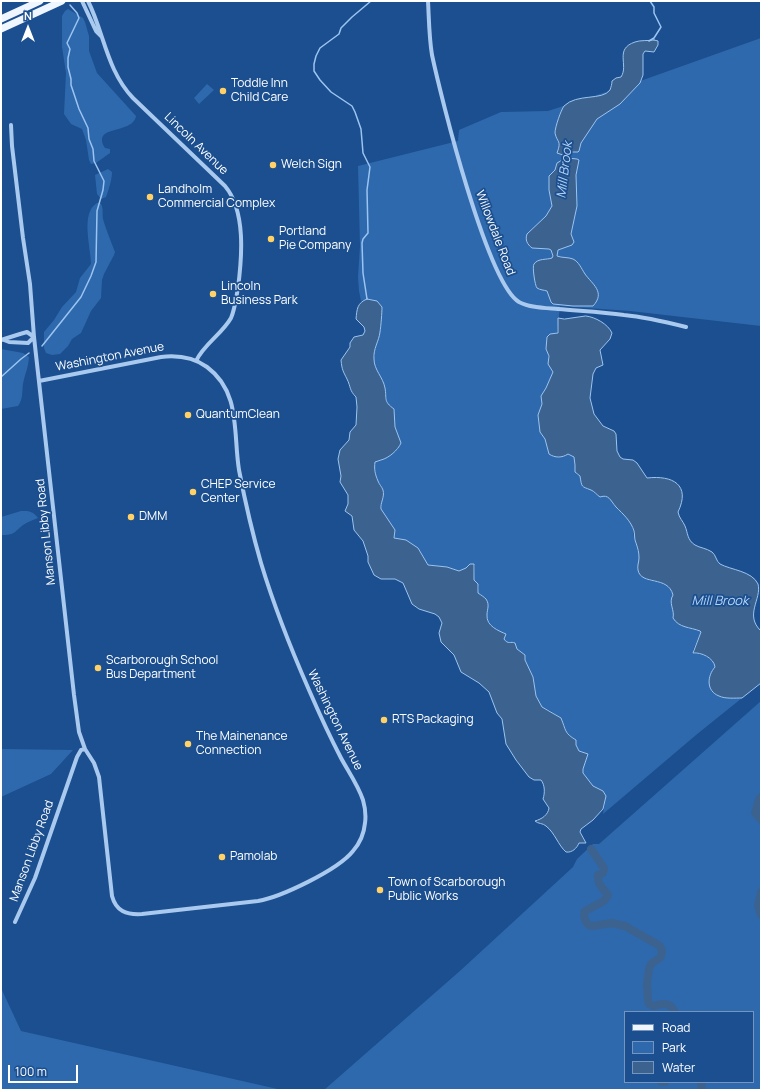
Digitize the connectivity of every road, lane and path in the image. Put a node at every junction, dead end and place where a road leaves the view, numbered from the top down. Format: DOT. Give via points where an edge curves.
graph roads {
  1 [pos="40,1"];
  2 [pos="62,1"];
  3 [pos="82,1"];
  4 [pos="88,1"];
  5 [pos="428,1"];
  6 [pos="1,19"];
  7 [pos="1,29"];
  8 [pos="101,37"];
  9 [pos="11,124"];
  10 [pos="686,327"];
  11 [pos="34,337"];
  12 [pos="2,340"];
  13 [pos="196,361"];
  14 [pos="39,381"];
  15 [pos="85,749"];
  16 [pos="15,922"];
  1 -- 6 [label="main road"];
  2 -- 7 [label="main road"];
  3 -- 8 [label="street, Lincoln Avenue"];
  4 -- 8 [label="street, Lincoln Avenue" via="101,29"];
  5 -- 10 [label="street, Willowdale Road" via="432,55 461,166 486,243 508,292 519,302 545,308 624,314"];
  8 -- 13 [label="street, Lincoln Avenue" via="125,88 223,184 231,194 237,210 241,256 234,307 228,322"];
  9 -- 11 [label="street, Manson Libby Road"];
  11 -- 12 [label="street" via="28,343"];
  11 -- 12 [label="street" via="27,332"];
  11 -- 14 [label="street, Manson Libby Road"];
  13 -- 14 [label="street, Washington Avenue" via="180,356 168,356"];
  13 -- 15 [label="street, Washington Avenue" via="217,376 230,396 242,487 262,564 282,624 306,682 362,798 365,813 363,834 354,851 343,861 272,898 127,914 117,907 112,896 99,777"];
  14 -- 15 [label="street, Manson Libby Road" via="78,725"];
  15 -- 16 [label="street, Manson Libby Road" via="81,750 77,757 35,878"];
}
